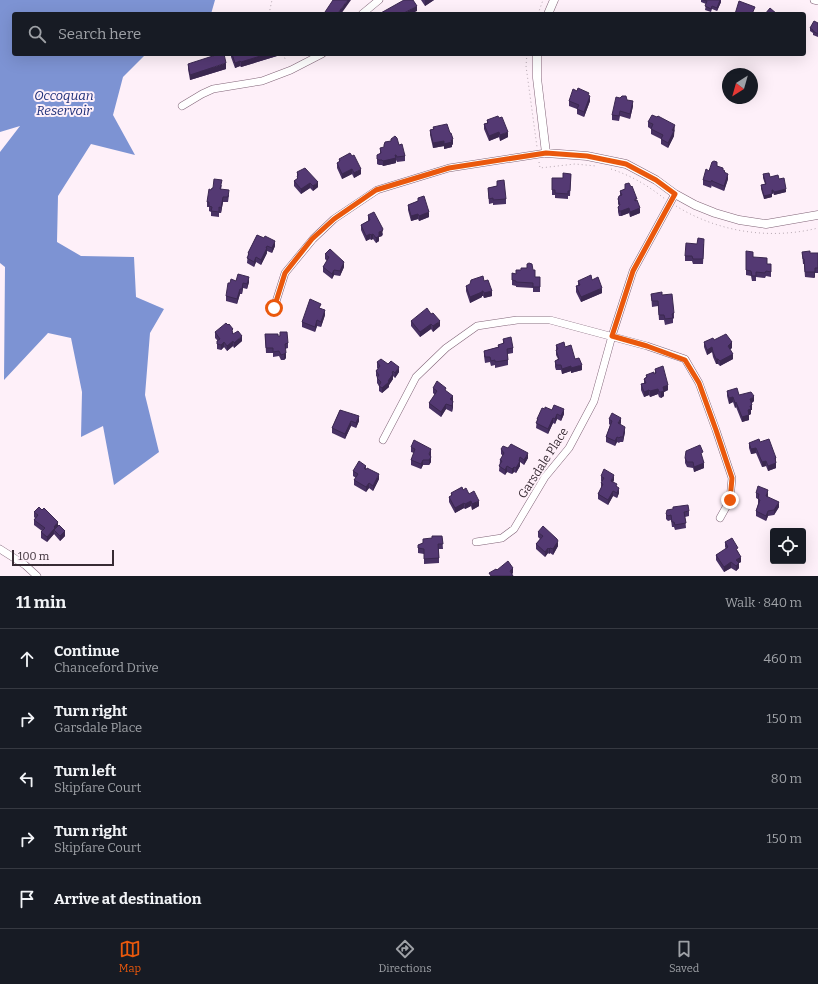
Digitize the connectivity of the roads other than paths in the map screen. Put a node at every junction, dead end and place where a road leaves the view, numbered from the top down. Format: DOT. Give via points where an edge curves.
graph roads {
  1 [pos="380,0"];
  2 [pos="554,0"];
  3 [pos="814,0"];
  4 [pos="818,1"];
  5 [pos="365,12"];
  6 [pos="549,12"];
  7 [pos="318,56"];
  8 [pos="537,56"];
  9 [pos="182,106"];
  10 [pos="546,153"];
  11 [pos="675,194"];
  12 [pos="818,215"];
  13 [pos="274,308"];
  14 [pos="612,336"];
  15 [pos="383,440"];
  16 [pos="720,518"];
  17 [pos="476,542"];
  18 [pos="0,549"];
  19 [pos="37,576"];
  1 -- 5 [label="street"];
  2 -- 6 [label="street"];
  3 -- 4 [label="street"];
  7 -- 9 [label="street" via="262,81 213,89"];
  8 -- 10 [label="street" via="537,78"];
  10 -- 11 [label="street" via="587,156 626,164 656,180"];
  10 -- 13 [label="street" via="449,168 376,190 334,219 312,239 285,273"];
  11 -- 12 [label="street" via="715,213 766,224"];
  11 -- 14 [label="street, Garsdale Place" via="633,271"];
  14 -- 15 [label="street" via="550,320 518,320 477,326 446,348 416,377"];
  14 -- 16 [label="street" via="685,360 696,377 732,478 730,500"];
  14 -- 17 [label="street, Garsdale Place" via="594,401 569,448 545,477 514,529 502,538"];
  18 -- 19 [label="street" via="26,565"];
}
